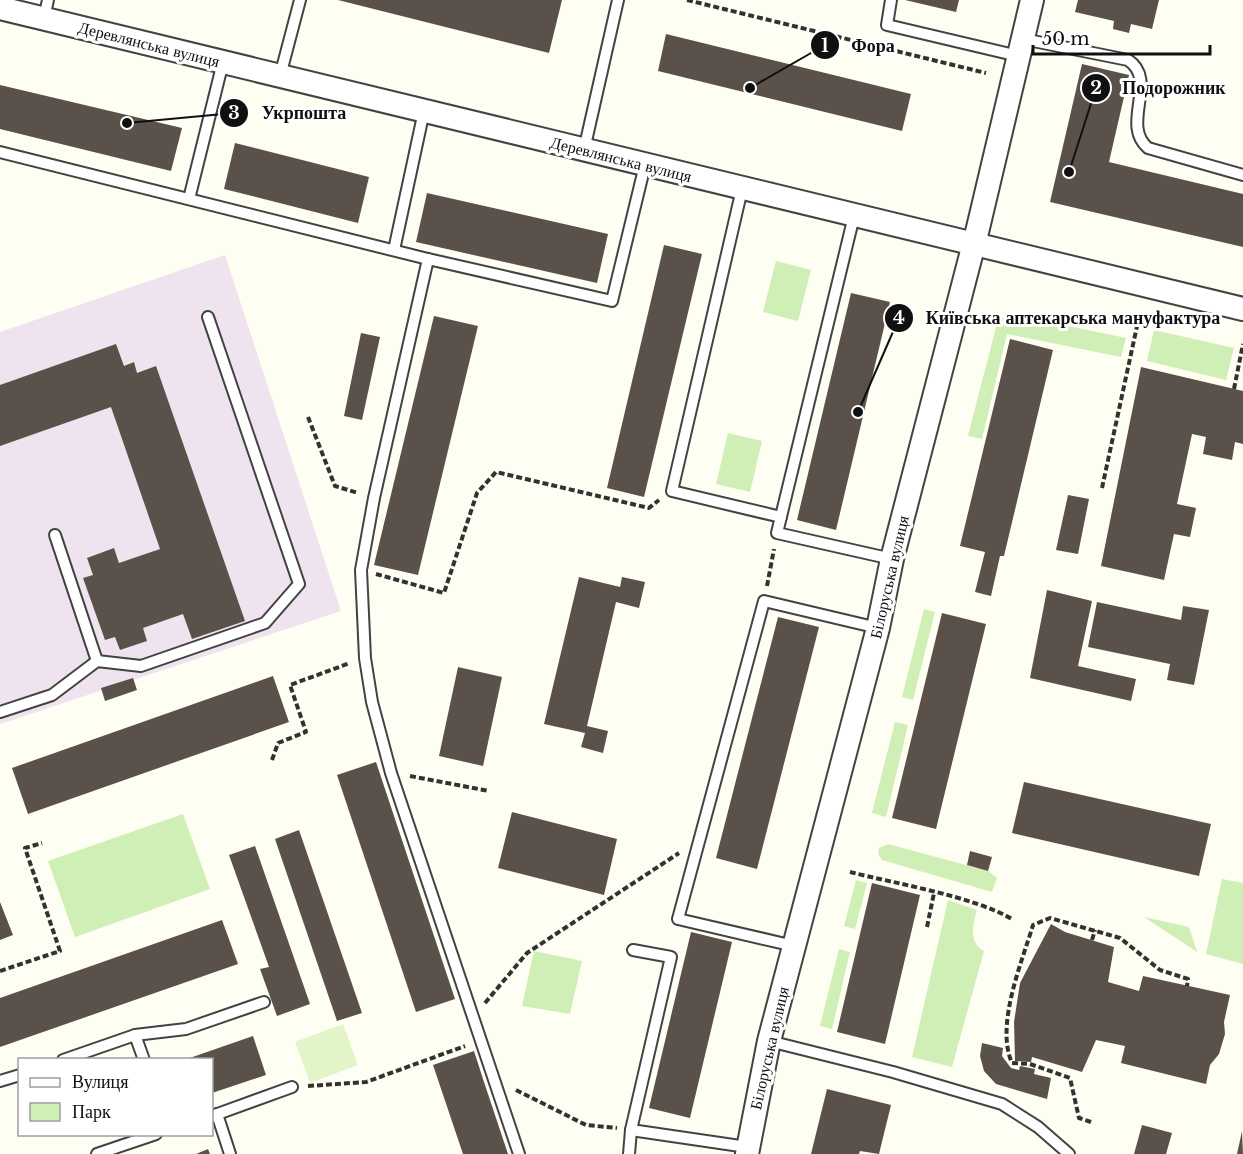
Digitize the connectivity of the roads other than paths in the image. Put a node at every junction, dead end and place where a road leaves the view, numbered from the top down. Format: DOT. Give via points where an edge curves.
graph roads {
  1 [pos="300,0"];
  2 [pos="618,0"];
  3 [pos="891,0"];
  4 [pos="1032,0"];
  5 [pos="0,8"];
  6 [pos="46,9"];
  7 [pos="1020,47"];
  8 [pos="223,62"];
  9 [pos="280,76"];
  10 [pos="424,111"];
  11 [pos="584,150"];
  12 [pos="0,152"];
  13 [pos="645,165"];
  14 [pos="1243,175"];
  15 [pos="742,189"];
  16 [pos="189,199"];
  17 [pos="854,216"];
  18 [pos="973,245"];
  19 [pos="394,250"];
  20 [pos="428,259"];
  21 [pos="1243,309"];
  22 [pos="208,318"];
  23 [pos="781,517"];
  24 [pos="55,535"];
  25 [pos="892,559"];
  26 [pos="878,628"];
  27 [pos="97,661"];
  28 [pos="0,712"];
  29 [pos="794,946"];
  30 [pos="633,950"];
  31 [pos="264,1002"];
  32 [pos="135,1035"];
  33 [pos="769,1041"];
  34 [pos="66,1058"];
  35 [pos="144,1058"];
  36 [pos="18,1076"];
  37 [pos="0,1081"];
  38 [pos="292,1087"];
  39 [pos="214,1115"];
  40 [pos="631,1130"];
  41 [pos="150,1136"];
  42 [pos="747,1151"];
  43 [pos="98,1154"];
  44 [pos="231,1154"];
  45 [pos="519,1154"];
  46 [pos="629,1154"];
  47 [pos="1069,1154"];
  1 -- 9 [label="lane"];
  2 -- 11 [label="lane"];
  3 -- 7 [label="lane" via="886,25"];
  4 -- 7 [label="street, Білоруська вулиця"];
  5 -- 6 [label="street, Деревлянська вулиця"];
  6 -- 8 [label="street, Деревлянська вулиця"];
  7 -- 14 [label="lane" via="1128,60 1141,75 1137,130 1141,142 1148,148"];
  7 -- 18 [label="street, Білоруська вулиця"];
  8 -- 9 [label="street, Деревлянська вулиця"];
  8 -- 16 [label="lane"];
  9 -- 10 [label="street, Деревлянська вулиця"];
  10 -- 11 [label="street, Деревлянська вулиця"];
  10 -- 19 [label="lane"];
  11 -- 13 [label="street, Деревлянська вулиця"];
  12 -- 16 [label="lane"];
  13 -- 15 [label="street, Деревлянська вулиця"];
  13 -- 20 [label="lane" via="612,301"];
  15 -- 17 [label="street, Деревлянська вулиця"];
  15 -- 23 [label="lane" via="672,491"];
  16 -- 19 [label="lane"];
  17 -- 18 [label="street, Деревлянська вулиця"];
  17 -- 23 [label="lane"];
  18 -- 21 [label="street, Деревлянська вулиця"];
  18 -- 25 [label="street, Білоруська вулиця"];
  19 -- 20 [label="lane"];
  20 -- 45 [label="lane" via="361,570 365,657 372,702 391,772"];
  22 -- 27 [label="lane" via="299,584 265,623 141,666"];
  23 -- 25 [label="lane" via="777,532"];
  24 -- 27 [label="lane"];
  25 -- 26 [label="street, Білоруська вулиця"];
  26 -- 29 [label="street, Білоруська вулиця"];
  26 -- 29 [label="lane" via="764,601 678,920"];
  27 -- 28 [label="lane" via="52,695"];
  29 -- 33 [label="street, Білоруська вулиця"];
  30 -- 40 [label="lane" via="671,957"];
  31 -- 32 [label="lane" via="186,1029"];
  32 -- 34 [label="lane"];
  32 -- 35 [label="lane"];
  33 -- 42 [label="street, Білоруська вулиця"];
  33 -- 47 [label="lane" via="1002,1104 1038,1127"];
  36 -- 37 [label="lane"];
  38 -- 39 [label="lane"];
  39 -- 44 [label="lane"];
  40 -- 42 [label="lane"];
  40 -- 46 [label="lane"];
  41 -- 43 [label="lane"];
}
